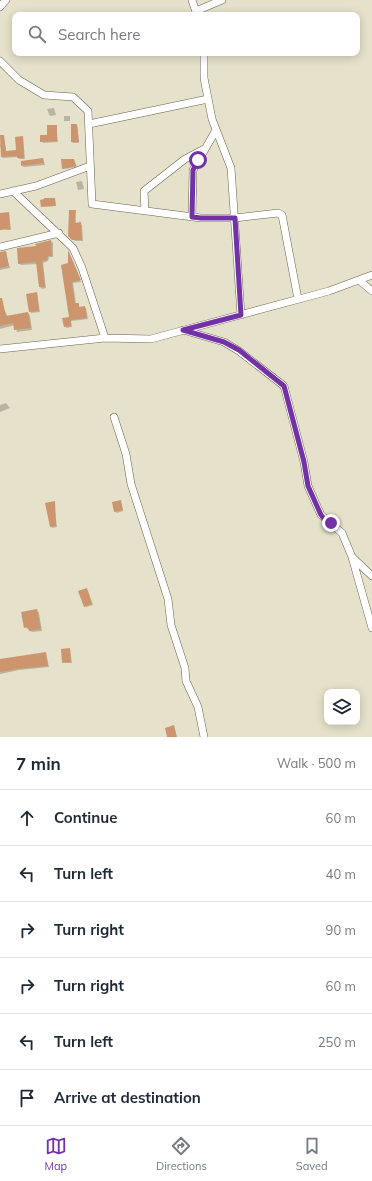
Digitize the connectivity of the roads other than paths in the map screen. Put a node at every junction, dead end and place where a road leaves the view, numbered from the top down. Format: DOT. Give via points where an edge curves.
graph roads {
  1 [pos="6,0"];
  2 [pos="192,0"];
  3 [pos="222,0"];
  4 [pos="0,6"];
  5 [pos="197,12"];
  6 [pos="199,12"];
  7 [pos="204,56"];
  8 [pos="0,61"];
  9 [pos="208,99"];
  10 [pos="89,124"];
  11 [pos="216,130"];
  12 [pos="204,148"];
  13 [pos="90,166"];
  14 [pos="14,191"];
  15 [pos="0,194"];
  16 [pos="145,211"];
  17 [pos="192,217"];
  18 [pos="235,218"];
  19 [pos="59,233"];
  20 [pos="0,247"];
  21 [pos="372,275"];
  22 [pos="358,280"];
  23 [pos="372,291"];
  24 [pos="298,299"];
  25 [pos="241,315"];
  26 [pos="183,330"];
  27 [pos="105,338"];
  28 [pos="0,349"];
  29 [pos="114,417"];
  30 [pos="352,557"];
  31 [pos="372,576"];
  32 [pos="372,628"];
  33 [pos="204,737"];
  1 -- 4 [label="street"];
  2 -- 5 [label="street"];
  3 -- 6 [label="street"];
  7 -- 9 [label="street" via="204,78"];
  8 -- 10 [label="street" via="19,80 44,95 77,99 88,111"];
  9 -- 10 [label="street"];
  9 -- 11 [label="street"];
  10 -- 13 [label="street"];
  11 -- 12 [label="street"];
  11 -- 18 [label="street" via="231,168"];
  12 -- 16 [label="street" via="144,191"];
  12 -- 17 [label="street" via="193,170"];
  13 -- 14 [label="street" via="36,186"];
  13 -- 16 [label="street" via="92,204"];
  14 -- 15 [label="street"];
  14 -- 19 [label="street"];
  16 -- 17 [label="street"];
  17 -- 18 [label="street"];
  18 -- 24 [label="street" via="278,213 282,215"];
  18 -- 25 [label="street"];
  19 -- 20 [label="street"];
  19 -- 27 [label="street" via="73,248 82,268"];
  21 -- 22 [label="street"];
  22 -- 23 [label="street"];
  22 -- 24 [label="street"];
  24 -- 25 [label="street"];
  25 -- 26 [label="street"];
  26 -- 27 [label="street" via="152,339"];
  26 -- 30 [label="street" via="224,342 239,350 284,386 308,486 321,515 342,534"];
  27 -- 28 [label="street"];
  29 -- 33 [label="street" via="126,454 131,484 168,600 171,625 185,668 186,681 198,707"];
  30 -- 31 [label="street"];
  30 -- 32 [label="street"];
}
